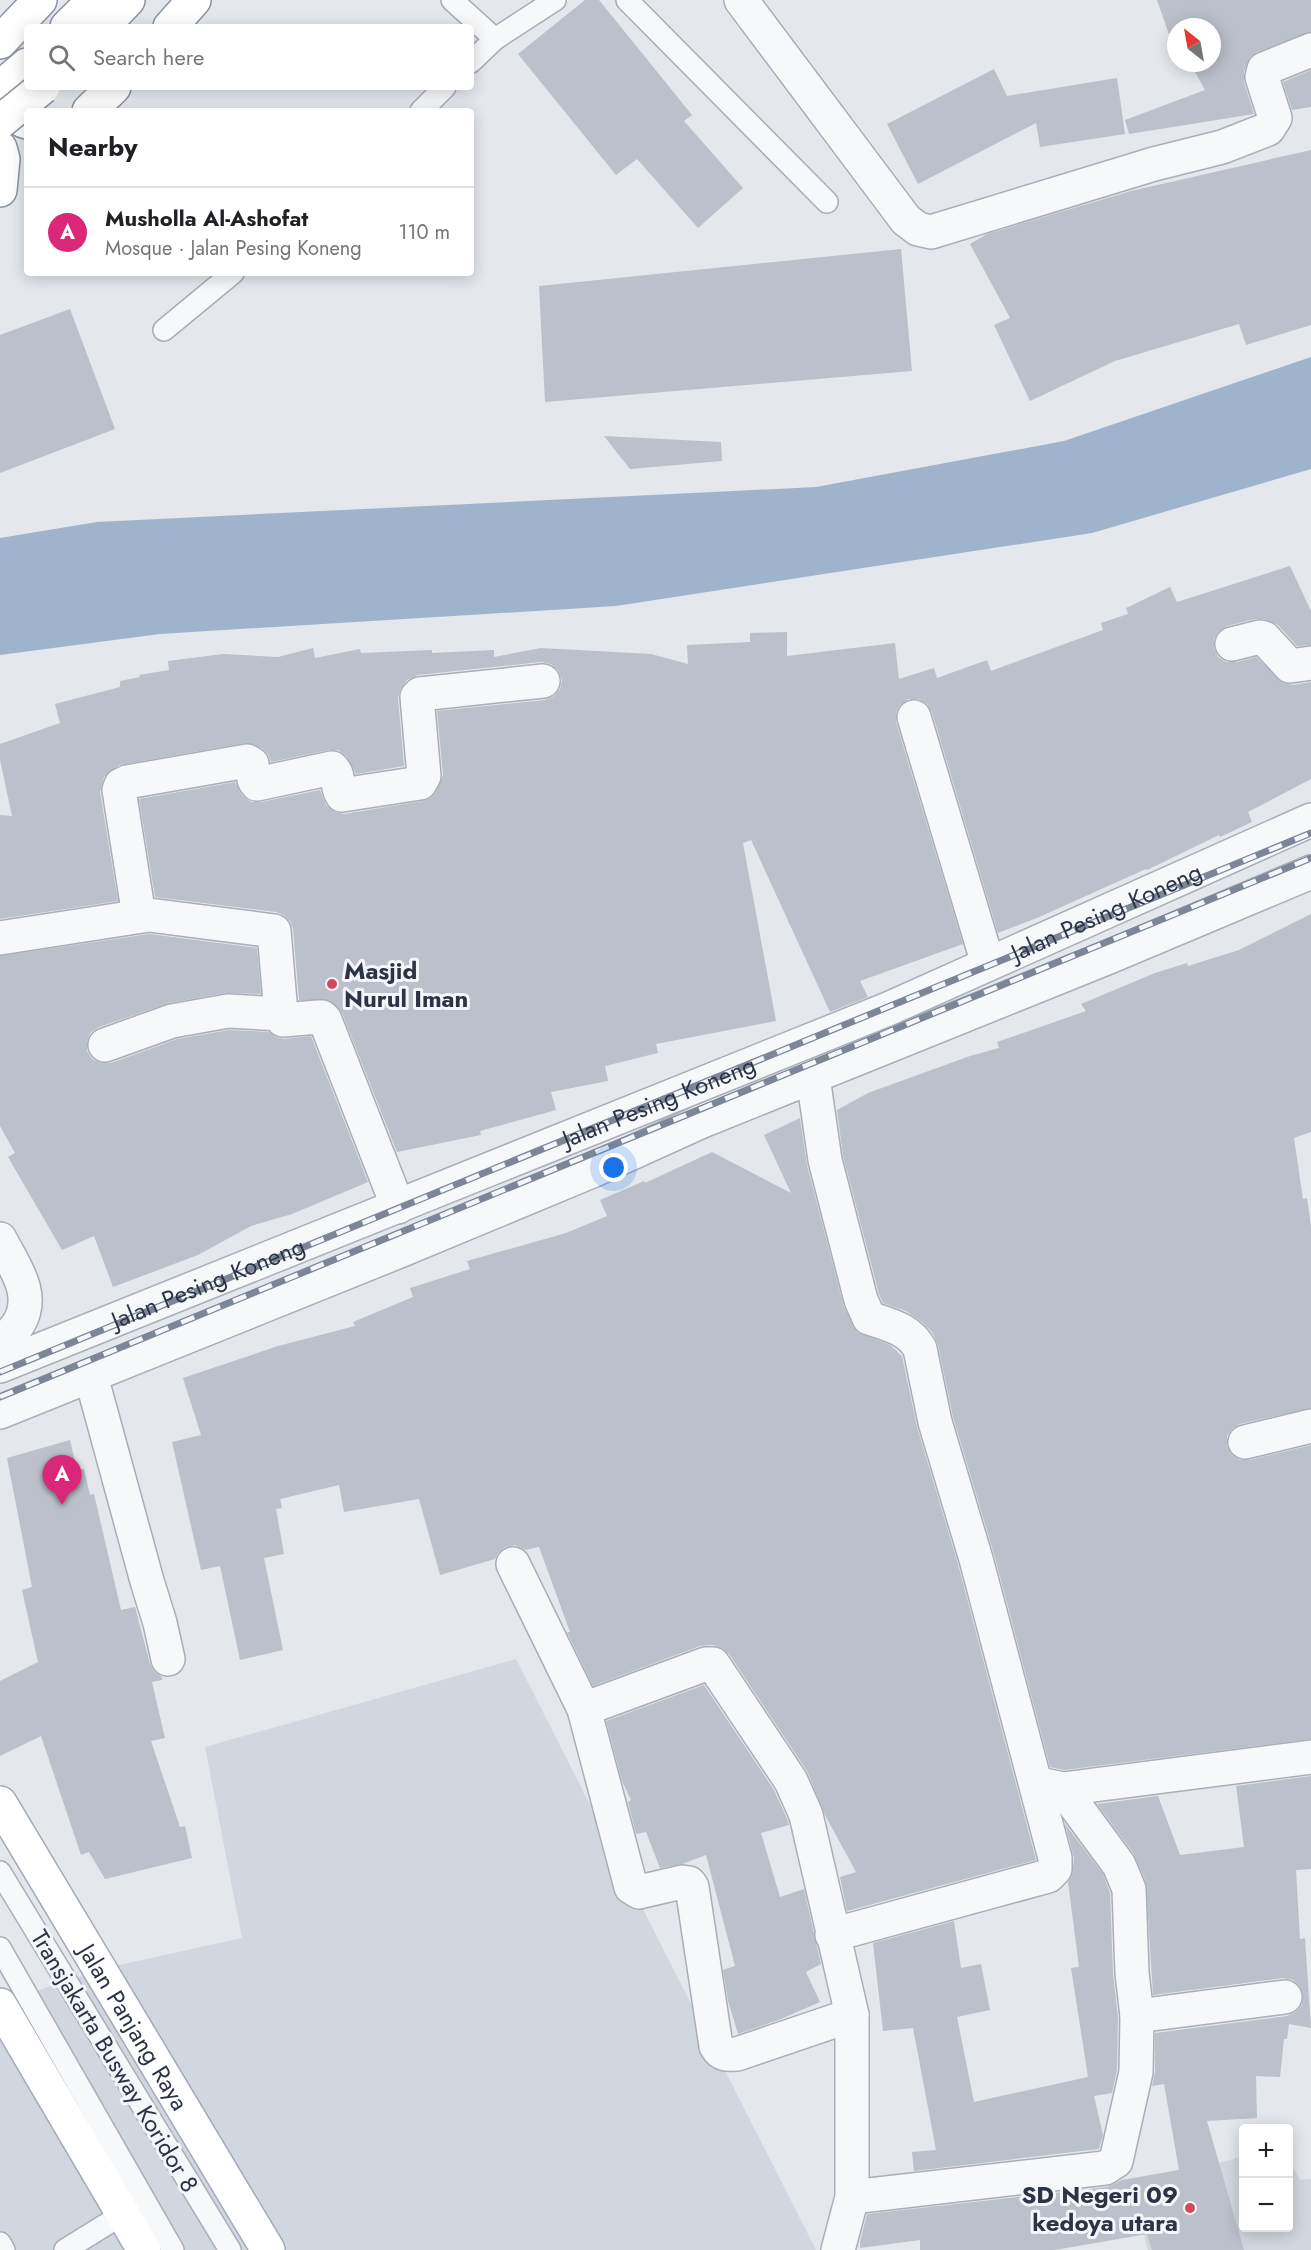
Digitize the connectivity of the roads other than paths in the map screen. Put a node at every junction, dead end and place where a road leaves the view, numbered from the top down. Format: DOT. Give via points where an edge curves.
graph roads {
  1 [pos="40,0"];
  2 [pos="94,0"];
  3 [pos="128,0"];
  4 [pos="452,0"];
  5 [pos="555,0"];
  6 [pos="627,0"];
  7 [pos="741,0"];
  8 [pos="70,24"];
  9 [pos="105,24"];
  10 [pos="495,39"];
  11 [pos="0,42"];
  12 [pos="1311,50"];
  13 [pos="474,59"];
  14 [pos="24,68"];
  15 [pos="0,88"];
  16 [pos="39,90"];
  17 [pos="111,90"];
  18 [pos="442,90"];
  19 [pos="0,94"];
  20 [pos="92,108"];
  21 [pos="425,108"];
  22 [pos="24,121"];
  23 [pos="0,122"];
  24 [pos="0,148"];
  25 [pos="24,170"];
  26 [pos="0,190"];
  27 [pos="827,202"];
  28 [pos="229,276"];
  29 [pos="164,330"];
  30 [pos="1232,644"];
  31 [pos="1311,663"];
  32 [pos="543,681"];
  33 [pos="914,717"];
  34 [pos="1311,820"];
  35 [pos="1311,872"];
  36 [pos="140,916"];
  37 [pos="0,938"];
  38 [pos="988,964"];
  39 [pos="281,1014"];
  40 [pos="105,1045"];
  41 [pos="813,1077"];
  42 [pos="398,1207"];
  43 [pos="0,1239"];
  44 [pos="0,1345"];
  45 [pos="0,1366"];
  46 [pos="91,1376"];
  47 [pos="0,1412"];
  48 [pos="1311,1426"];
  49 [pos="1245,1442"];
  50 [pos="513,1564"];
  51 [pos="168,1659"];
  52 [pos="584,1709"];
  53 [pos="1311,1757"];
  54 [pos="1050,1787"];
  55 [pos="0,1803"];
  56 [pos="0,1872"];
  57 [pos="832,1935"];
  58 [pos="0,1948"];
  59 [pos="1285,1997"];
  60 [pos="0,2005"];
  61 [pos="852,2015"];
  62 [pos="1137,2016"];
  63 [pos="852,2197"];
  64 [pos="123,2214"];
  65 [pos="0,2243"];
  66 [pos="4,2250"];
  67 [pos="65,2250"];
  68 [pos="144,2250"];
  69 [pos="173,2250"];
  70 [pos="230,2250"];
  71 [pos="268,2250"];
  72 [pos="838,2250"];
  1 -- 11 [label="main road"];
  2 -- 8 [label="main road"];
  3 -- 9 [label="main road"];
  4 -- 10 [label="lane"];
  5 -- 10 [label="lane"];
  6 -- 27 [label="lane"];
  7 -- 12 [label="street" via="906,220 931,232 1222,147 1268,129 1275,117 1263,69"];
  10 -- 13 [label="lane"];
  14 -- 15 [label="main road"];
  16 -- 23 [label="main road, bridge"];
  17 -- 20 [label="main road"];
  18 -- 21 [label="lane"];
  19 -- 22 [label="main road"];
  24 -- 26 [label="main road"];
  25 -- 26 [label="main road"];
  28 -- 29 [label="lane"];
  30 -- 31 [label="street" via="1260,636 1290,666"];
  32 -- 36 [label="street" via="420,694 417,697 424,776 420,783 342,795 332,768 257,784 252,764 247,761 121,785"];
  33 -- 38 [label="street"];
  34 -- 38 [label="street, Jalan Pesing Koneng"];
  35 -- 41 [label="street"];
  36 -- 37 [label="street"];
  36 -- 39 [label="street" via="274,931"];
  38 -- 42 [label="street, Jalan Pesing Koneng" via="888,1009"];
  39 -- 40 [label="street" via="228,1011 172,1021"];
  39 -- 42 [label="street" via="288,1021 318,1017 325,1020"];
  41 -- 46 [label="street"];
  41 -- 54 [label="street" via="825,1160 861,1300 869,1318 909,1333 920,1349 934,1422"];
  42 -- 45 [label="street, Jalan Pesing Koneng"];
  43 -- 44 [label="street" via="25,1290 25,1307 18,1324"];
  46 -- 47 [label="street"];
  46 -- 51 [label="street"];
  48 -- 49 [label="street"];
  50 -- 52 [label="street"];
  52 -- 57 [label="street" via="713,1664 800,1799"];
  52 -- 61 [label="street" via="631,1887 639,1892 682,1882 692,1887 720,2052 737,2054"];
  53 -- 54 [label="street"];
  54 -- 57 [label="street" via="1055,1869 1048,1876"];
  54 -- 62 [label="street" via="1119,1865 1129,1889"];
  55 -- 71 [label="main road, Jalan Panjang Raya"];
  56 -- 70 [label="lane, Transjakarta Busway Koridor 8"];
  57 -- 61 [label="street"];
  58 -- 69 [label="lane, Transjakarta Busway Koridor 8"];
  59 -- 62 [label="street"];
  60 -- 64 [label="main road"];
  61 -- 63 [label="street"];
  62 -- 63 [label="street" via="1136,2072 1118,2156 1111,2166"];
  63 -- 72 [label="street"];
  64 -- 67 [label="lane"];
  64 -- 68 [label="main road"];
  65 -- 66 [label="lane"];
}
